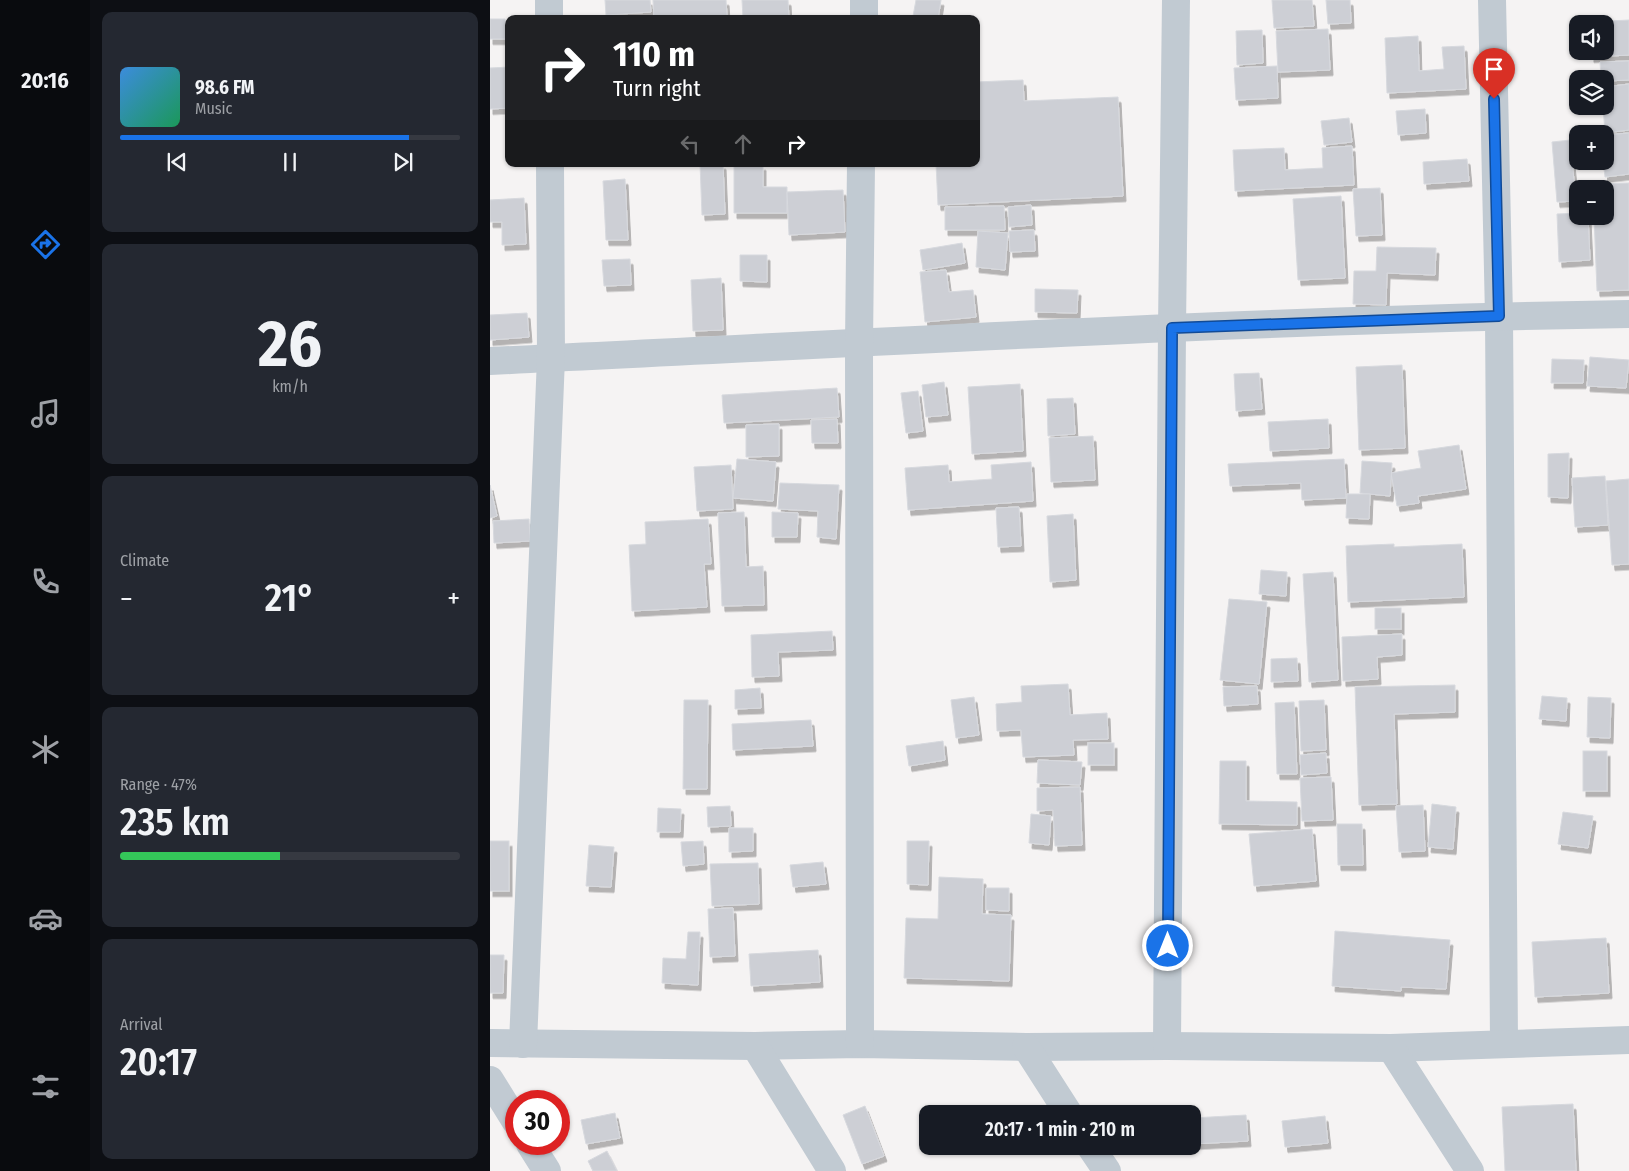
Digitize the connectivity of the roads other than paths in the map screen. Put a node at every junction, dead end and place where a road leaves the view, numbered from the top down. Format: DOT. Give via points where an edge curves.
graph roads {
  1 [pos="549,0"];
  2 [pos="864,0"];
  3 [pos="1176,0"];
  4 [pos="1492,0"];
  5 [pos="549,15"];
  6 [pos="864,15"];
  7 [pos="550,167"];
  8 [pos="862,167"];
  9 [pos="1629,314"];
  10 [pos="1499,316"];
  11 [pos="1172,328"];
  12 [pos="859,344"];
  13 [pos="551,358"];
  14 [pos="490,361"];
  15 [pos="1629,1040"];
  16 [pos="490,1043"];
  17 [pos="523,1044"];
  18 [pos="860,1044"];
  19 [pos="1504,1044"];
  20 [pos="755,1046"];
  21 [pos="1167,1046"];
  22 [pos="1026,1048"];
  23 [pos="1392,1048"];
  24 [pos="490,1080"];
  25 [pos="505,1104"];
  26 [pos="1063,1105"];
  27 [pos="537,1155"];
  28 [pos="1096,1155"];
  29 [pos="547,1171"];
  30 [pos="832,1171"];
  31 [pos="1107,1171"];
  32 [pos="1470,1171"];
  1 -- 5 [label="street"];
  2 -- 6 [label="street"];
  3 -- 11 [label="street"];
  4 -- 10 [label="street"];
  7 -- 13 [label="street"];
  8 -- 12 [label="street"];
  9 -- 10 [label="street"];
  10 -- 11 [label="street"];
  10 -- 19 [label="street"];
  11 -- 12 [label="street"];
  11 -- 21 [label="street"];
  12 -- 13 [label="street"];
  12 -- 18 [label="street"];
  13 -- 14 [label="street"];
  13 -- 17 [label="street"];
  15 -- 19 [label="street"];
  16 -- 17 [label="street"];
  17 -- 20 [label="street"];
  18 -- 20 [label="street"];
  18 -- 22 [label="street"];
  19 -- 23 [label="street"];
  20 -- 30 [label="street"];
  21 -- 22 [label="street"];
  21 -- 23 [label="street"];
  22 -- 26 [label="street"];
  23 -- 32 [label="street"];
  24 -- 25 [label="street"];
  27 -- 29 [label="street"];
  28 -- 31 [label="street"];
}
